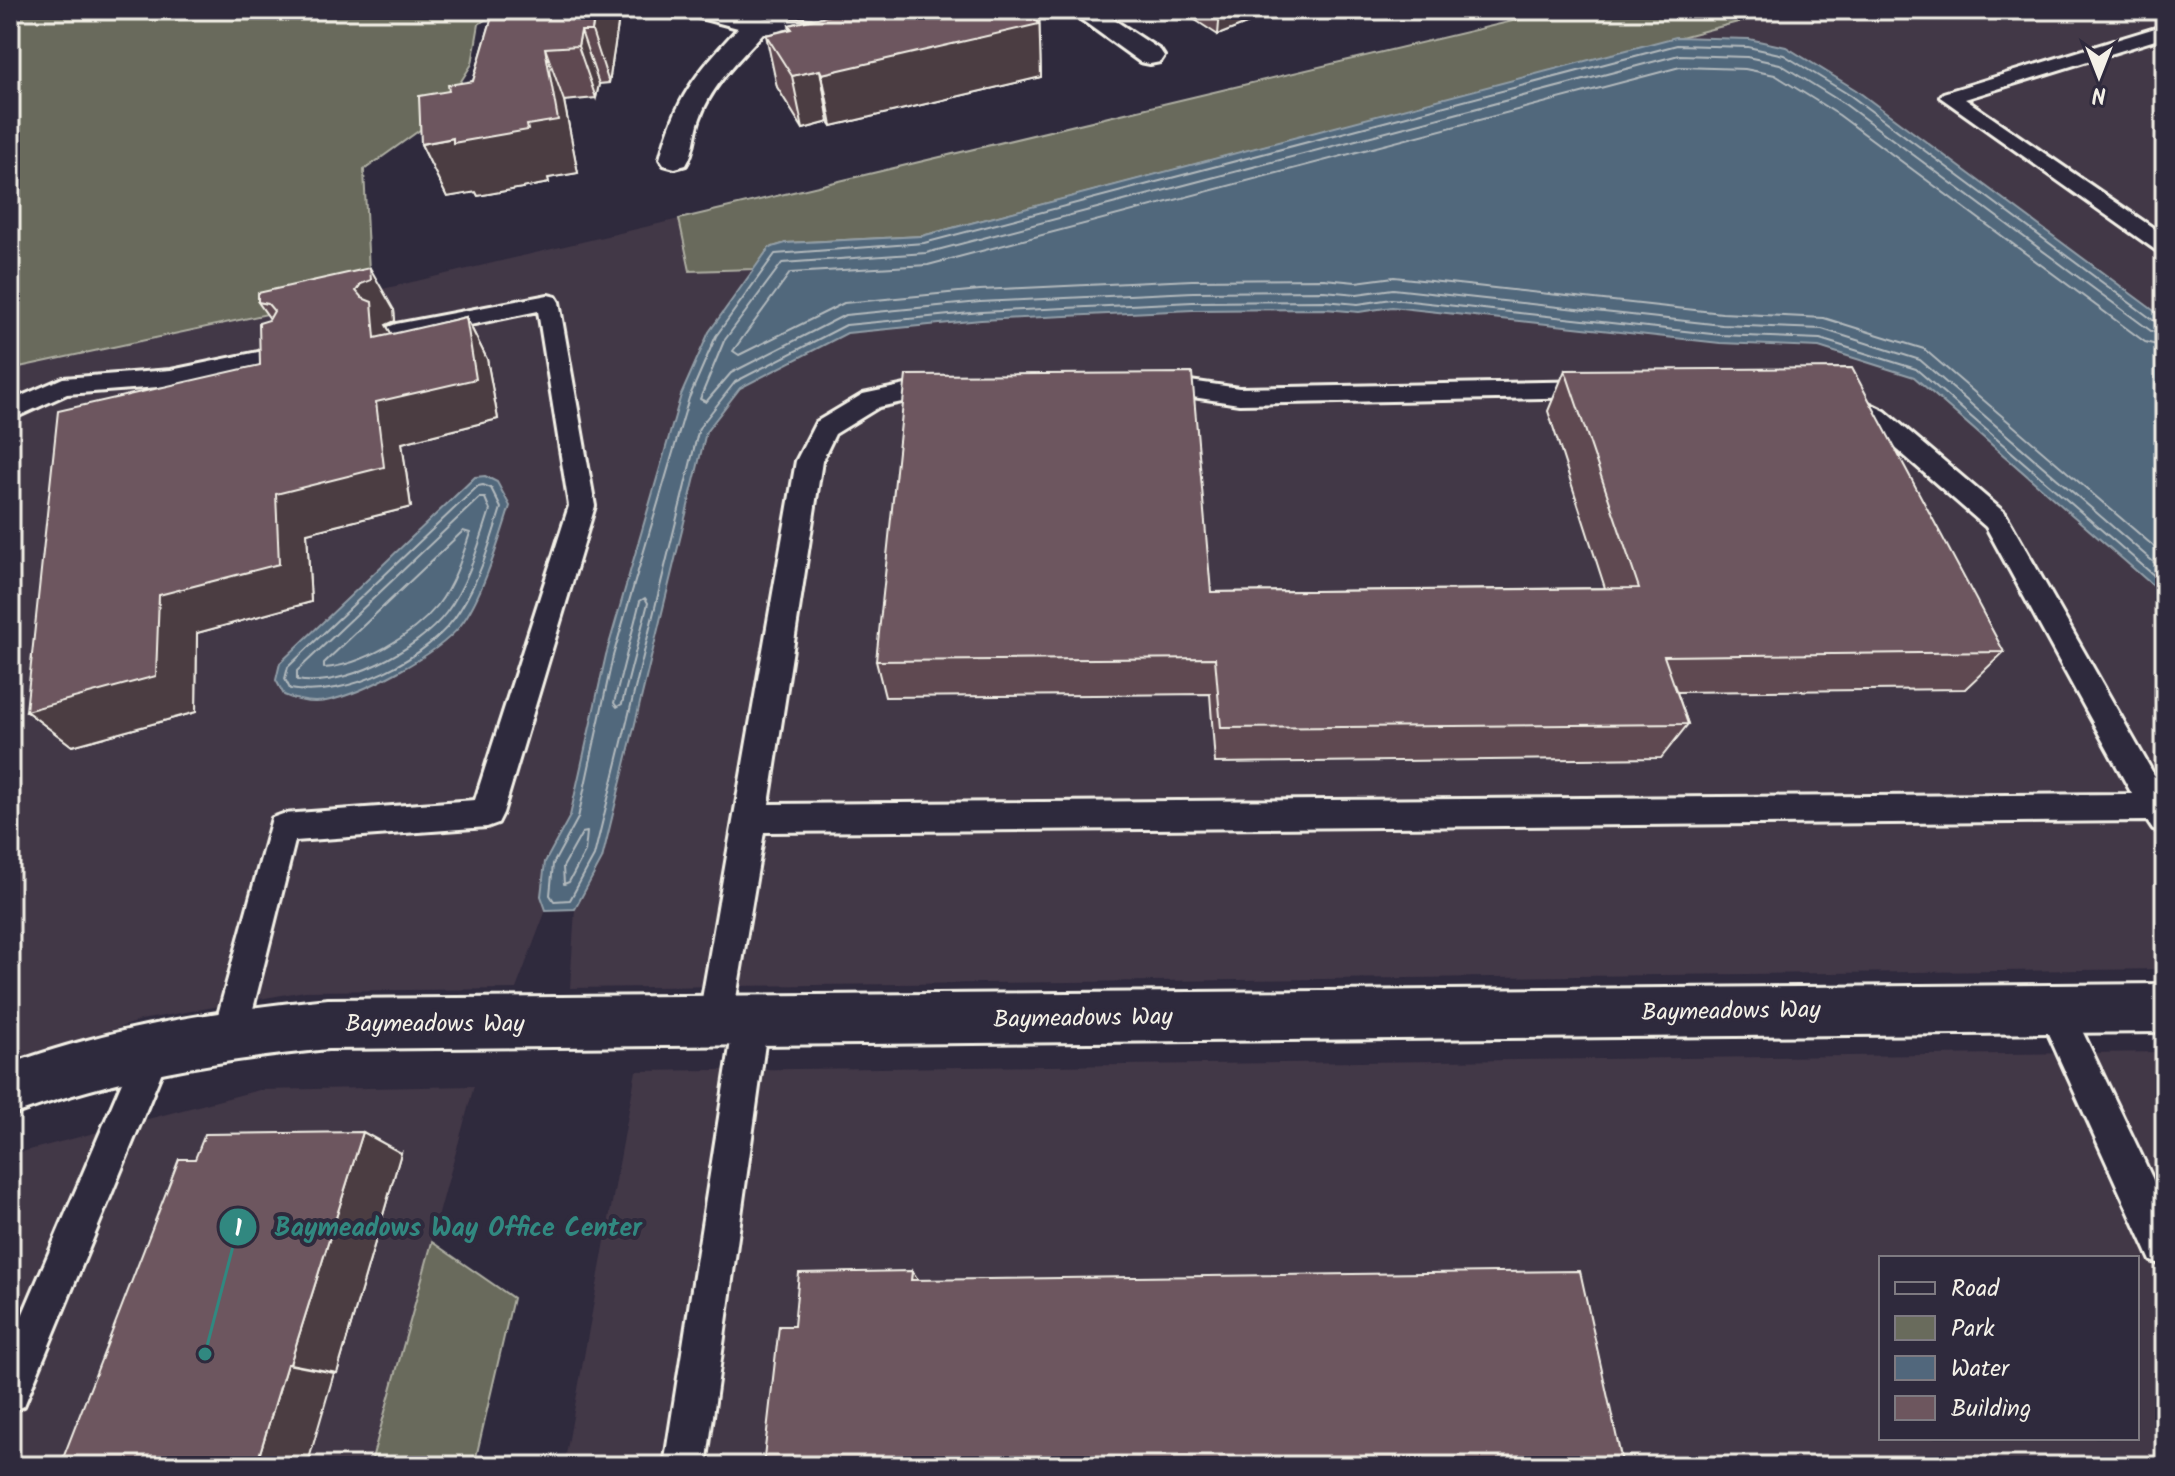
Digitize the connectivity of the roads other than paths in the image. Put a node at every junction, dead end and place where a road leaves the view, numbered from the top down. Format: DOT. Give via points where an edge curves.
graph roads {
  1 [pos="702,10"];
  2 [pos="964,10"];
  3 [pos="1081,10"];
  4 [pos="756,25"];
  5 [pos="2165,31"];
  6 [pos="1150,56"];
  7 [pos="675,159"];
  8 [pos="2165,246"];
  9 [pos="396,332"];
  10 [pos="287,354"];
  11 [pos="1123,384"];
  12 [pos="967,385"];
  13 [pos="1625,388"];
  14 [pos="1814,389"];
  15 [pos="10,411"];
  16 [pos="2160,814"];
  17 [pos="751,818"];
  18 [pos="2165,1008"];
  19 [pos="2054,1009"];
  20 [pos="733,1022"];
  21 [pos="230,1033"];
  22 [pos="154,1047"];
  23 [pos="10,1090"];
  24 [pos="2165,1247"];
  25 [pos="10,1392"];
  26 [pos="685,1466"];
  1 -- 4 [label="street"];
  2 -- 4 [label="street" via="875,26"];
  3 -- 6 [label="street"];
  4 -- 7 [label="street" via="705,81 685,118"];
  5 -- 8 [label="lane" via="1950,97"];
  9 -- 21 [label="lane" via="548,302 582,506 487,813 283,828"];
  10 -- 15 [label="lane" via="171,378 63,386"];
  11 -- 13 [label="lane" via="1170,384 1239,396"];
  12 -- 17 [label="lane" via="936,385 872,400 825,428 809,461"];
  14 -- 16 [label="lane" via="1876,417 1996,520"];
  16 -- 17 [label="lane"];
  17 -- 20 [label="lane"];
  18 -- 19 [label="street, Baymeadows Way"];
  19 -- 20 [label="street, Baymeadows Way"];
  19 -- 24 [label="lane"];
  20 -- 21 [label="street, Baymeadows Way" via="328,1024"];
  20 -- 26 [label="lane"];
  21 -- 22 [label="street, Baymeadows Way"];
  22 -- 23 [label="street, Baymeadows Way"];
  22 -- 25 [label="lane"];
}
